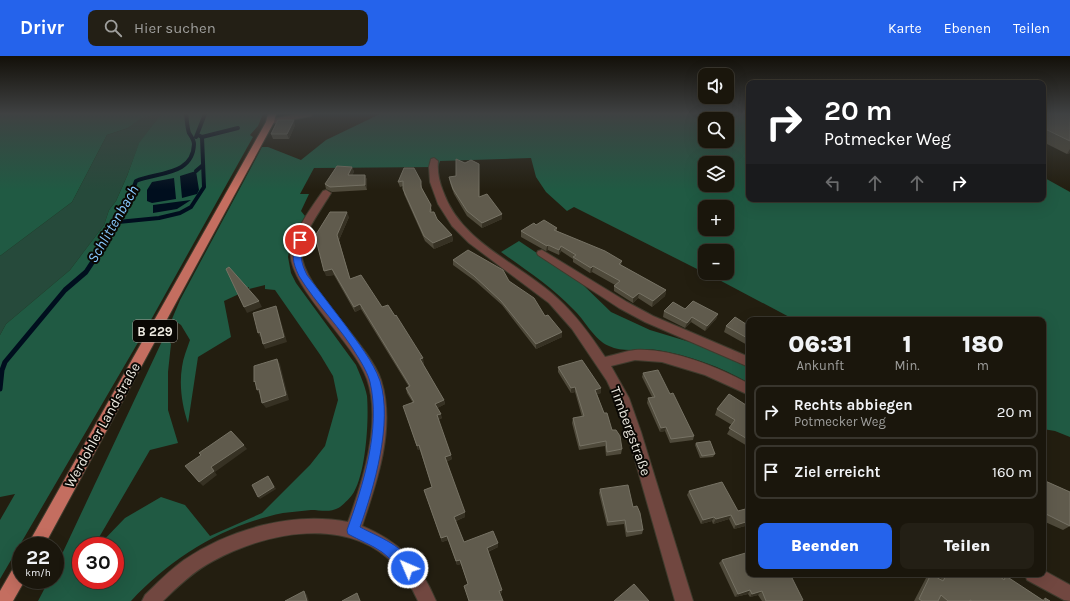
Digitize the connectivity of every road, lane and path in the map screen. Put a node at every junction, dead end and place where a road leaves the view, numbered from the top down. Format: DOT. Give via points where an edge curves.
graph roads {
  1 [pos="259,139"];
  2 [pos="434,161"];
  3 [pos="326,193"];
  4 [pos="542,253"];
  5 [pos="746,361"];
  6 [pos="602,363"];
  7 [pos="746,388"];
  8 [pos="352,530"];
  9 [pos="40,537"];
  10 [pos="1039,577"];
  11 [pos="12,587"];
  12 [pos="1070,594"];
  13 [pos="4,601"];
  14 [pos="151,601"];
  15 [pos="427,601"];
  16 [pos="684,601"];
  1 -- 9 [label="main road, Werdohler Landstraße / B 229"];
  2 -- 6 [label="street, Timbergstraße" via="432,167 436,187 443,206 453,222 547,296 568,316"];
  3 -- 8 [label="street" via="296,249 298,266 316,296 362,354 375,380 378,398 377,442 362,506"];
  4 -- 5 [label="street" via="649,319"];
  6 -- 7 [label="street" via="635,355 659,357 716,373"];
  6 -- 16 [label="street, Timbergstraße" via="621,397 643,458"];
  8 -- 14 [label="street" via="324,526 288,528 234,542 190,566"];
  8 -- 15 [label="street" via="398,556"];
  10 -- 12 [label="street"];
  11 -- 13 [label="main road"];
}
